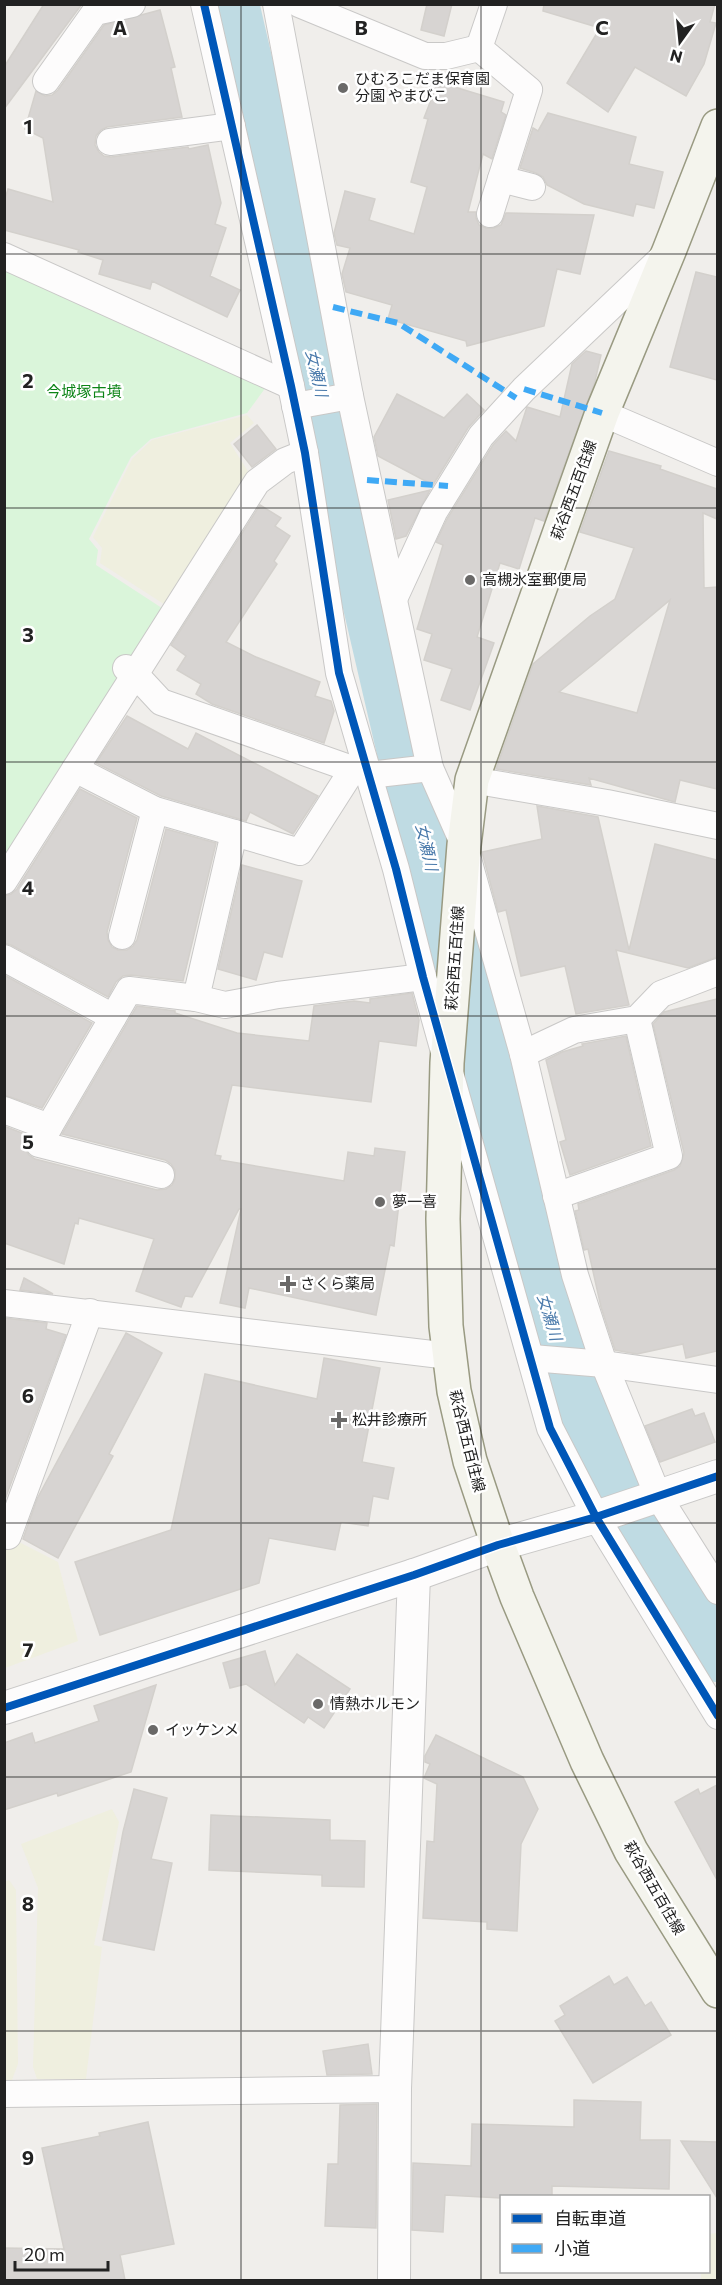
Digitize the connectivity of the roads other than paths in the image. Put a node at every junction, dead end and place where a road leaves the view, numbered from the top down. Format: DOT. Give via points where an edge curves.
graph roads {
  1 [pos="132,4"];
  2 [pos="204,4"];
  3 [pos="276,4"];
  4 [pos="299,4"];
  5 [pos="494,4"];
  6 [pos="479,48"];
  7 [pos="46,81"];
  8 [pos="232,126"];
  9 [pos="717,126"];
  10 [pos="110,142"];
  11 [pos="501,179"];
  12 [pos="532,187"];
  13 [pos="490,214"];
  14 [pos="669,251"];
  15 [pos="4,256"];
  16 [pos="293,396"];
  17 [pos="350,396"];
  18 [pos="602,413"];
  19 [pos="304,453"];
  20 [pos="717,464"];
  21 [pos="394,599"];
  22 [pos="130,671"];
  23 [pos="430,768"];
  24 [pos="75,769"];
  25 [pos="367,772"];
  26 [pos="472,780"];
  27 [pos="155,810"];
  28 [pos="717,826"];
  29 [pos="234,833"];
  30 [pos="462,861"];
  31 [pos="4,881"];
  32 [pos="123,936"];
  33 [pos="4,958"];
  34 [pos="717,972"];
  35 [pos="423,977"];
  36 [pos="196,998"];
  37 [pos="113,1017"];
  38 [pos="637,1019"];
  39 [pos="523,1054"];
  40 [pos="447,1063"];
  41 [pos="4,1110"];
  42 [pos="49,1127"];
  43 [pos="161,1175"];
  44 [pos="556,1196"];
  45 [pos="4,1303"];
  46 [pos="90,1312"];
  47 [pos="449,1356"];
  48 [pos="532,1358"];
  49 [pos="598,1364"];
  50 [pos="717,1380"];
  51 [pos="717,1476"];
  52 [pos="651,1498"];
  53 [pos="601,1515"];
  54 [pos="8,1536"];
  55 [pos="498,1545"];
  56 [pos="414,1575"];
  57 [pos="717,1592"];
  58 [pos="4,1708"];
  59 [pos="717,1716"];
  60 [pos="717,1991"];
  61 [pos="395,2089"];
  62 [pos="4,2094"];
  63 [pos="394,2280"];
  1 -- 7 [label="street" via="95,12"];
  2 -- 8 [label="street"];
  3 -- 17 [label="street"];
  4 -- 6 [label="street" via="425,56 446,56"];
  5 -- 6 [label="street"];
  6 -- 11 [label="street" via="529,90"];
  8 -- 10 [label="street"];
  8 -- 16 [label="street"];
  9 -- 14 [label="main road, 萩谷西五百住線"];
  11 -- 12 [label="street"];
  11 -- 13 [label="street"];
  14 -- 18 [label="main road, 萩谷西五百住線"];
  14 -- 21 [label="street" via="524,389 481,436 434,512"];
  15 -- 16 [label="street"];
  16 -- 17 [label="street"];
  16 -- 19 [label="street"];
  17 -- 21 [label="street"];
  18 -- 20 [label="street"];
  18 -- 26 [label="main road, 萩谷西五百住線"];
  19 -- 22 [label="street" via="285,461 257,482"];
  19 -- 25 [label="street" via="339,673"];
  21 -- 23 [label="street"];
  22 -- 24 [label="street"];
  22 -- 25 [label="street" via="160,702"];
  23 -- 25 [label="street"];
  23 -- 30 [label="street"];
  24 -- 27 [label="street"];
  24 -- 31 [label="street"];
  25 -- 29 [label="street" via="300,852"];
  25 -- 35 [label="street"];
  26 -- 28 [label="street"];
  26 -- 30 [label="main road, 萩谷西五百住線"];
  27 -- 29 [label="street"];
  27 -- 32 [label="street"];
  29 -- 36 [label="street"];
  30 -- 39 [label="street"];
  30 -- 40 [label="main road, 萩谷西五百住線"];
  33 -- 37 [label="street"];
  34 -- 38 [label="street" via="661,994"];
  35 -- 36 [label="street" via="225,1005"];
  35 -- 40 [label="street"];
  36 -- 37 [label="street" via="129,990"];
  37 -- 42 [label="street"];
  38 -- 39 [label="street" via="574,1030"];
  38 -- 44 [label="street" via="669,1156"];
  39 -- 44 [label="street"];
  40 -- 47 [label="main road, 萩谷西五百住線" via="443,1219"];
  40 -- 48 [label="street"];
  41 -- 42 [label="street"];
  42 -- 43 [label="street" via="39,1144"];
  44 -- 49 [label="street"];
  45 -- 46 [label="street"];
  46 -- 47 [label="street"];
  46 -- 54 [label="street"];
  47 -- 55 [label="main road, 萩谷西五百住線" via="470,1461"];
  48 -- 49 [label="street"];
  48 -- 53 [label="street" via="550,1428"];
  49 -- 50 [label="street"];
  49 -- 52 [label="street"];
  51 -- 52 [label="street"];
  52 -- 53 [label="street"];
  52 -- 57 [label="street"];
  53 -- 55 [label="street"];
  53 -- 59 [label="street"];
  55 -- 56 [label="street"];
  55 -- 60 [label="main road, 萩谷西五百住線" via="587,1761 631,1851"];
  56 -- 58 [label="street"];
  56 -- 61 [label="street"];
  61 -- 62 [label="street"];
  61 -- 63 [label="street"];
}
